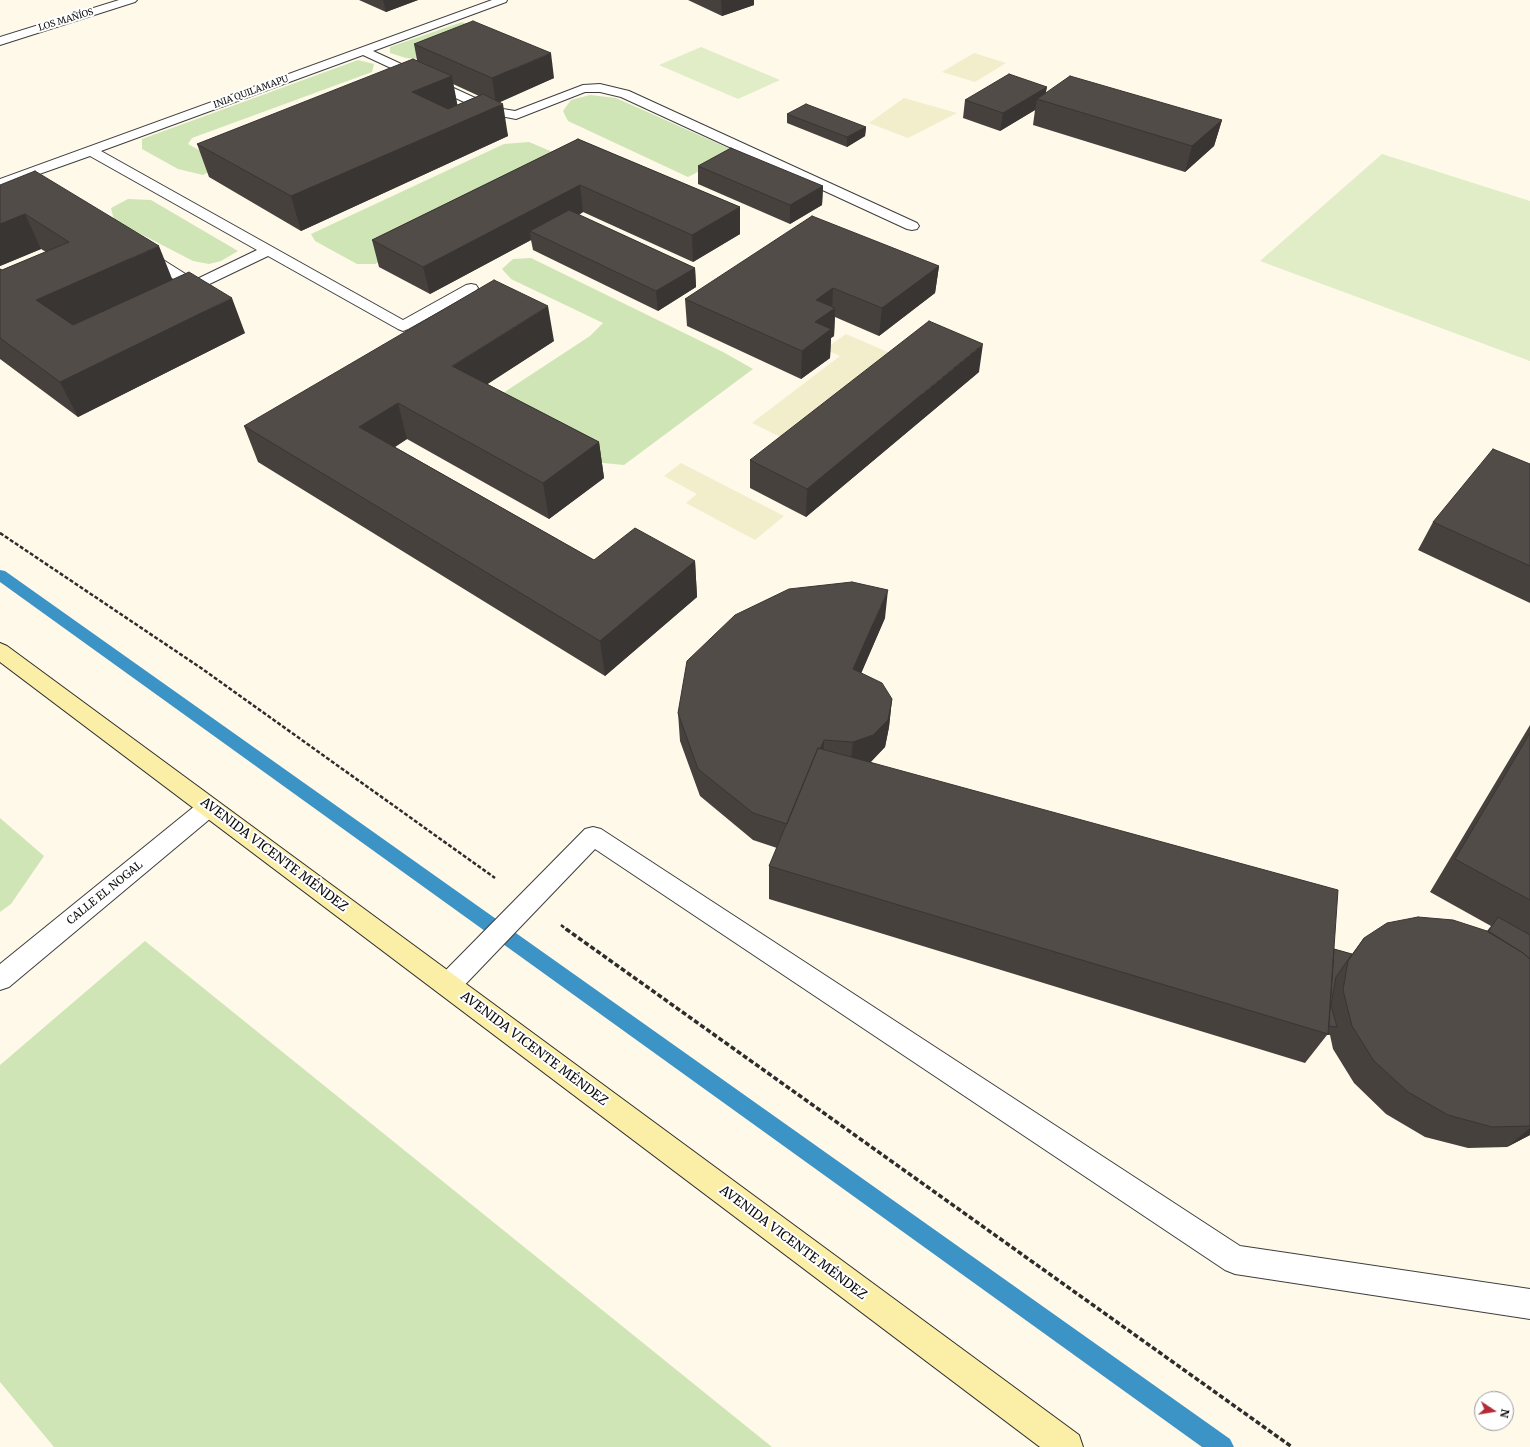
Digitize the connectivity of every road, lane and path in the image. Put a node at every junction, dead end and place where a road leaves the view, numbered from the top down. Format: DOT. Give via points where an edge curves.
graph roads {
  1 [pos="131,0"];
  2 [pos="502,0"];
  3 [pos="0,41"];
  4 [pos="364,51"];
  5 [pos="91,151"];
  6 [pos="22,176"];
  7 [pos="0,184"];
  8 [pos="35,185"];
  9 [pos="912,226"];
  10 [pos="134,248"];
  11 [pos="268,250"];
  12 [pos="471,288"];
  13 [pos="0,533"];
  14 [pos="0,651"];
  15 [pos="209,807"];
  16 [pos="521,910"];
  17 [pos="0,979"];
  18 [pos="448,985"];
  19 [pos="1530,1304"];
  20 [pos="1067,1447"];
  21 [pos="1292,1447"];
  1 -- 3 [label="street, LOS MAÑÍOS"];
  2 -- 4 [label="lane, INIA QUILAMAPU"];
  4 -- 5 [label="lane, INIA QUILAMAPU"];
  4 -- 9 [label="lane" via="494,111 516,114 583,89 600,88 625,94"];
  5 -- 6 [label="lane, INIA QUILAMAPU"];
  5 -- 11 [label="lane"];
  6 -- 7 [label="lane, INIA QUILAMAPU"];
  6 -- 8 [label="lane"];
  10 -- 11 [label="lane" via="194,286"];
  11 -- 12 [label="lane" via="403,326"];
  13 -- 16 [label="path" via="201,668"];
  14 -- 15 [label="main road, AVENIDA VICENTE MÉNDEZ"];
  15 -- 17 [label="lane, CALLE EL NOGAL"];
  15 -- 18 [label="main road, AVENIDA VICENTE MÉNDEZ"];
  16 -- 18 [label="lane"];
  16 -- 19 [label="lane" via="593,836 1235,1260"];
  16 -- 21 [label="path"];
  18 -- 20 [label="main road, AVENIDA VICENTE MÉNDEZ"];
}
